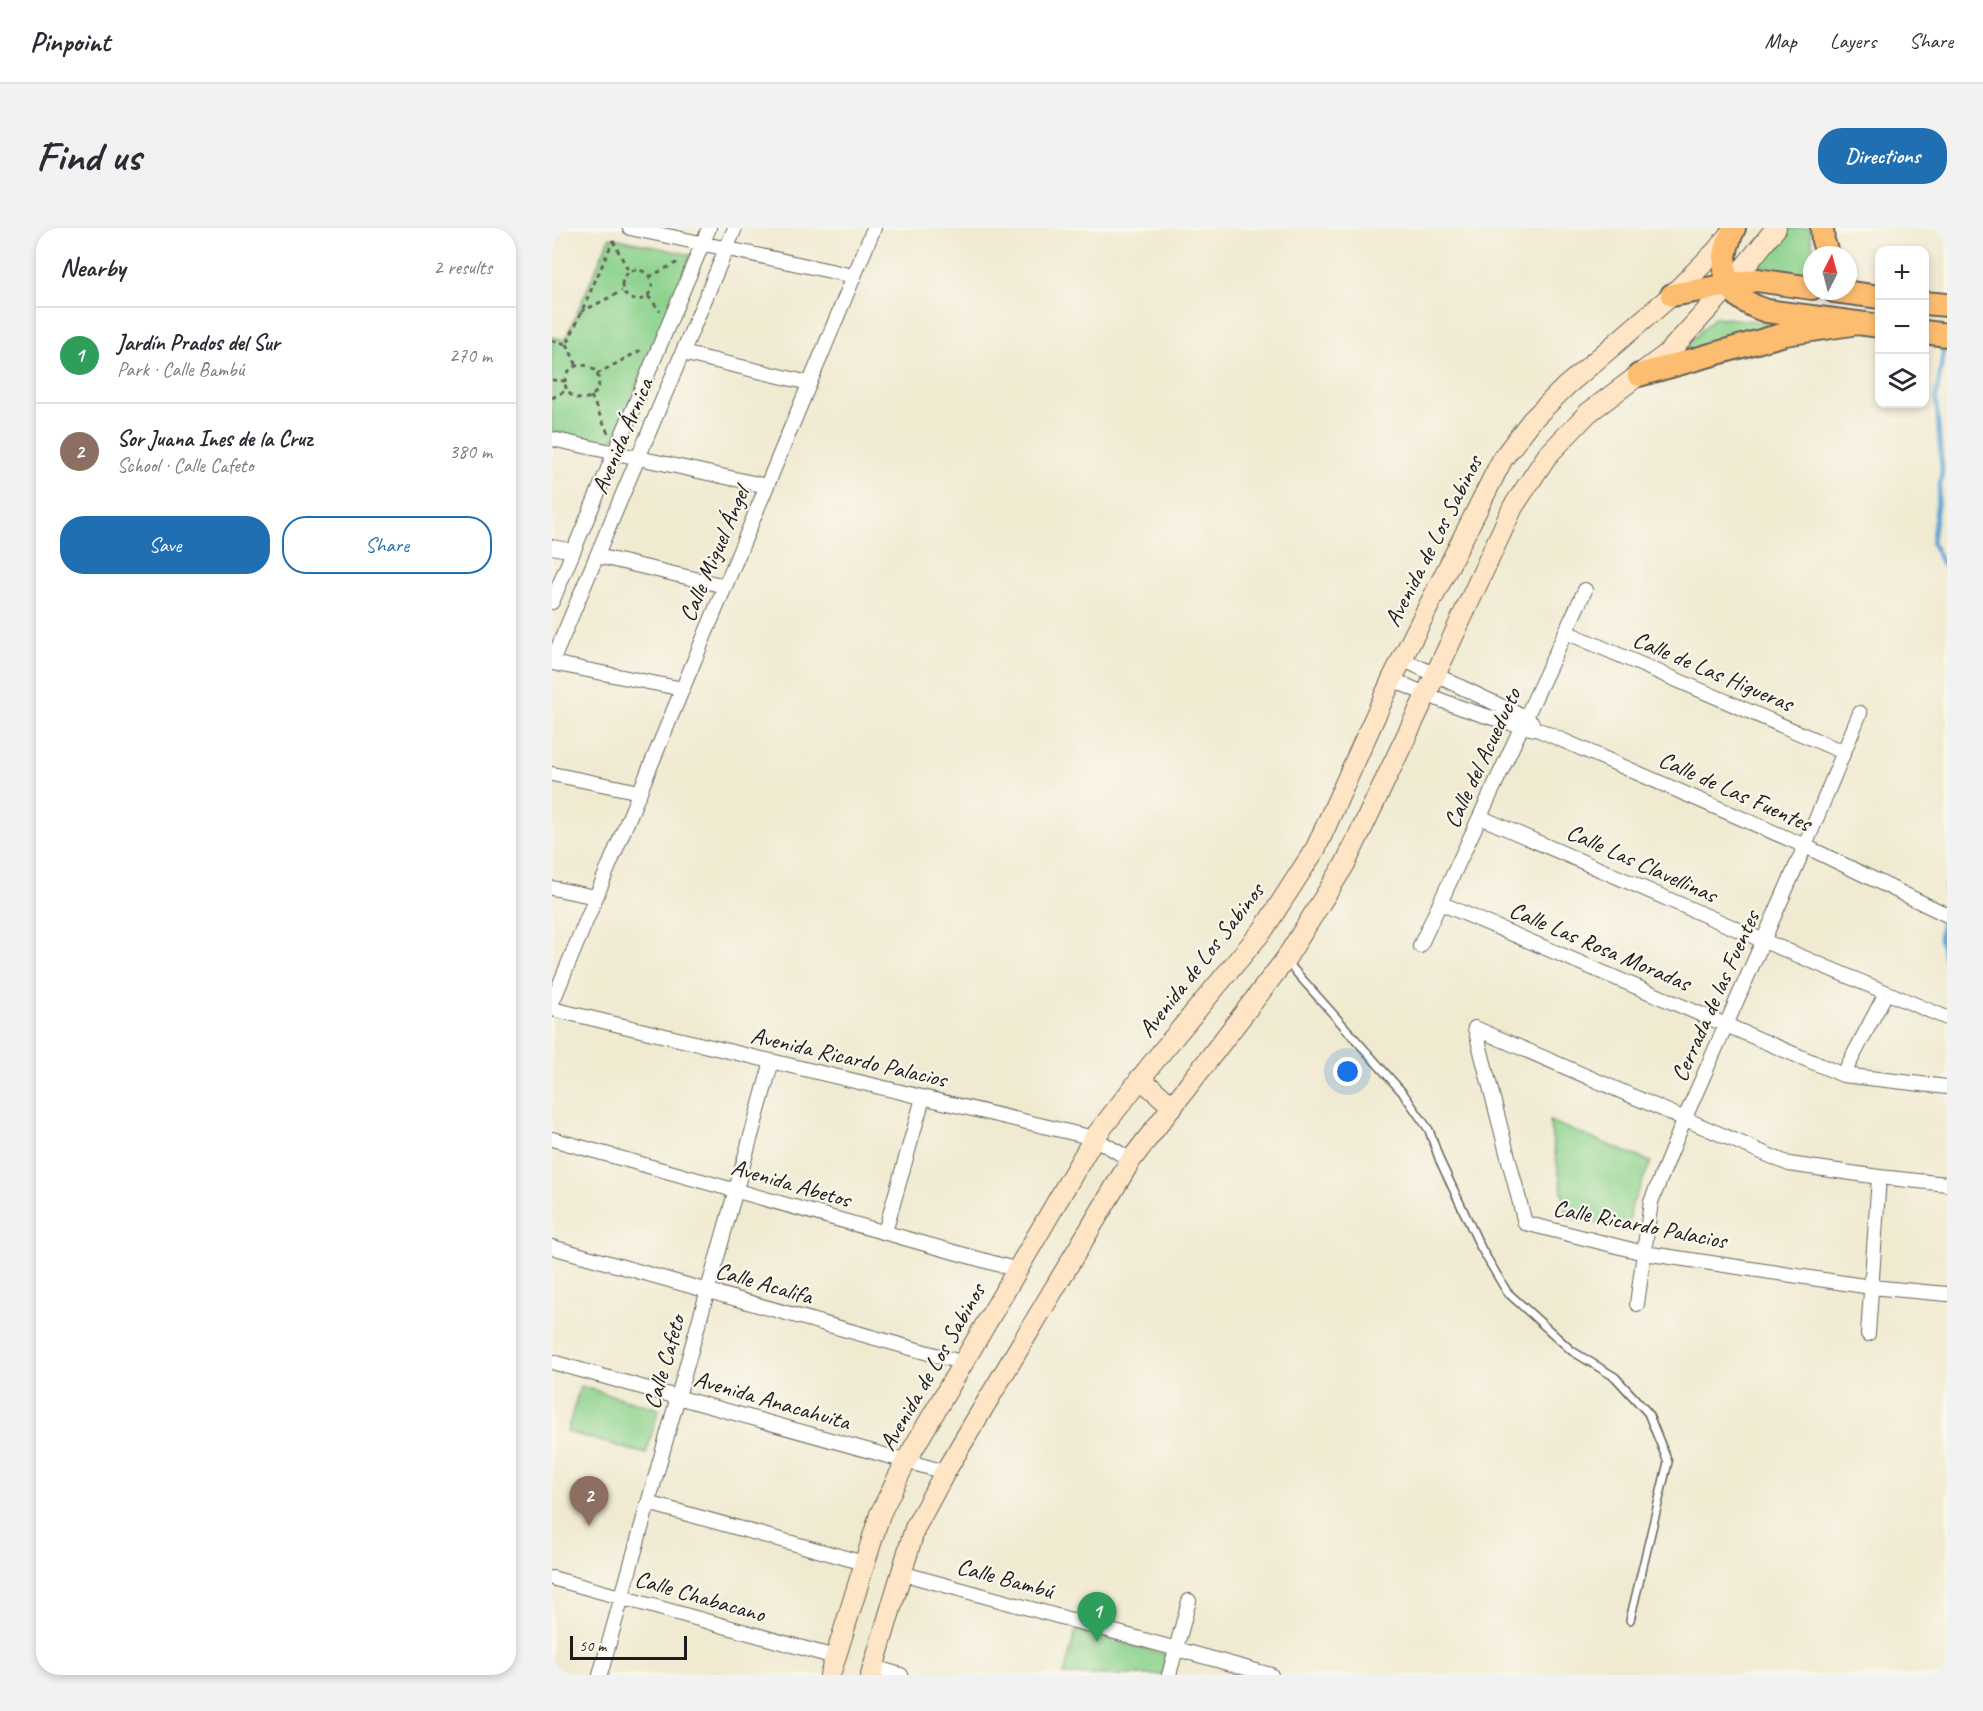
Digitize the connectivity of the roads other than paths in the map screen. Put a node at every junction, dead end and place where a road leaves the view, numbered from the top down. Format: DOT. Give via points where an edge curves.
graph roads {
  1 [pos="630,228"];
  2 [pos="709,228"];
  3 [pos="735,228"];
  4 [pos="874,228"];
  5 [pos="1776,228"];
  6 [pos="1822,228"];
  7 [pos="1733,229"];
  8 [pos="702,243"];
  9 [pos="1825,246"];
  10 [pos="726,249"];
  11 [pos="854,276"];
  12 [pos="1730,285"];
  13 [pos="1803,287"];
  14 [pos="1857,288"];
  15 [pos="1857,294"];
  16 [pos="1672,295"];
  17 [pos="1875,296"];
  18 [pos="1875,297"];
  19 [pos="1929,303"];
  20 [pos="1947,305"];
  21 [pos="1869,324"];
  22 [pos="1929,333"];
  23 [pos="1947,335"];
  24 [pos="682,352"];
  25 [pos="1639,375"];
  26 [pos="810,383"];
  27 [pos="552,439"];
  28 [pos="613,447"];
  29 [pos="638,458"];
  30 [pos="767,486"];
  31 [pos="552,547"];
  32 [pos="573,551"];
  33 [pos="597,556"];
  34 [pos="725,585"];
  35 [pos="1585,590"];
  36 [pos="552,602"];
  37 [pos="1566,632"];
  38 [pos="1402,659"];
  39 [pos="552,662"];
  40 [pos="1435,674"];
  41 [pos="1392,679"];
  42 [pos="682,689"];
  43 [pos="1426,695"];
  44 [pos="1860,713"];
  45 [pos="1524,722"];
  46 [pos="1843,752"];
  47 [pos="552,774"];
  48 [pos="640,792"];
  49 [pos="1480,817"];
  50 [pos="1805,846"];
  51 [pos="552,888"];
  52 [pos="596,897"];
  53 [pos="1440,903"];
  54 [pos="1947,915"];
  55 [pos="1764,941"];
  56 [pos="1420,946"];
  57 [pos="1285,960"];
  58 [pos="1886,993"];
  59 [pos="552,1003"];
  60 [pos="552,1009"];
  61 [pos="1947,1018"];
  62 [pos="1727,1024"];
  63 [pos="772,1061"];
  64 [pos="1843,1075"];
  65 [pos="1140,1078"];
  66 [pos="1947,1087"];
  67 [pos="923,1098"];
  68 [pos="1173,1107"];
  69 [pos="1684,1120"];
  70 [pos="1094,1138"];
  71 [pos="552,1139"];
  72 [pos="1131,1160"];
  73 [pos="1879,1177"];
  74 [pos="1947,1184"];
  75 [pos="736,1190"];
  76 [pos="885,1232"];
  77 [pos="552,1247"];
  78 [pos="1644,1253"];
  79 [pos="1018,1270"];
  80 [pos="1871,1287"];
  81 [pos="708,1291"];
  82 [pos="1947,1293"];
  83 [pos="1637,1304"];
  84 [pos="1868,1334"];
  85 [pos="552,1362"];
  86 [pos="964,1363"];
  87 [pos="678,1397"];
  88 [pos="906,1461"];
  89 [pos="945,1472"];
  90 [pos="648,1503"];
  91 [pos="864,1563"];
  92 [pos="901,1573"];
  93 [pos="552,1578"];
  94 [pos="622,1597"];
  95 [pos="1189,1601"];
  96 [pos="1629,1620"];
  97 [pos="1176,1649"];
  98 [pos="832,1666"];
  99 [pos="872,1671"];
  100 [pos="600,1675"];
  101 [pos="901,1675"];
  102 [pos="1169,1675"];
  103 [pos="1271,1675"];
  1 -- 8 [label="street"];
  2 -- 8 [label="street, Avenida Árnica"];
  3 -- 10 [label="street, Avenida Árnica"];
  4 -- 11 [label="street, Calle Miguel Ángel"];
  5 -- 12 [label="street"];
  6 -- 9 [label="main road"];
  7 -- 12 [label="main road" via="1725,252"];
  7 -- 16 [label="street, Avenida de Los Sabinos"];
  8 -- 10 [label="street"];
  8 -- 28 [label="street, Avenida Árnica"];
  10 -- 11 [label="street"];
  10 -- 24 [label="street, Avenida Árnica"];
  11 -- 26 [label="street, Calle Miguel Ángel"];
  12 -- 13 [label="main road" via="1757,280"];
  12 -- 16 [label="main road"];
  12 -- 21 [label="main road" via="1739,298 1767,311"];
  12 -- 25 [label="street" via="1668,353"];
  14 -- 17 [label="main road"];
  15 -- 18 [label="main road"];
  16 -- 38 [label="street, Avenida de Los Sabinos" via="1565,387 1532,420 1503,458"];
  19 -- 20 [label="main road"];
  21 -- 25 [label="main road" via="1785,334"];
  22 -- 23 [label="main road"];
  24 -- 26 [label="street"];
  24 -- 29 [label="street, Avenida Árnica"];
  25 -- 40 [label="street" via="1588,413 1547,456 1513,507"];
  26 -- 30 [label="street, Calle Miguel Ángel"];
  27 -- 28 [label="street"];
  28 -- 29 [label="street"];
  28 -- 32 [label="street, Avenida Árnica"];
  29 -- 30 [label="street"];
  29 -- 33 [label="street, Avenida Árnica"];
  30 -- 34 [label="street, Calle Miguel Ángel"];
  31 -- 32 [label="street"];
  32 -- 36 [label="street, Avenida Árnica"];
  33 -- 34 [label="street"];
  33 -- 39 [label="street, Avenida Árnica"];
  34 -- 42 [label="street, Calle Miguel Ángel"];
  35 -- 37 [label="street, Calle del Acueducto"];
  37 -- 45 [label="street, Calle del Acueducto"];
  37 -- 46 [label="street, Calle de Las Higueras"];
  38 -- 40 [label="street"];
  38 -- 41 [label="street, Avenida de Los Sabinos"];
  39 -- 42 [label="street"];
  40 -- 43 [label="street"];
  40 -- 45 [label="street"];
  41 -- 43 [label="street"];
  41 -- 65 [label="street, Avenida de Los Sabinos" via="1316,848 1263,930"];
  42 -- 48 [label="street, Calle Miguel Ángel"];
  43 -- 45 [label="street"];
  43 -- 57 [label="street" via="1345,864"];
  44 -- 46 [label="street, Cerrada de las Fuentes"];
  45 -- 49 [label="street, Calle del Acueducto"];
  45 -- 50 [label="street, Calle de Las Fuentes"];
  46 -- 50 [label="street, Cerrada de las Fuentes"];
  47 -- 48 [label="street"];
  48 -- 52 [label="street, Calle Miguel Ángel"];
  49 -- 53 [label="street, Calle del Acueducto"];
  49 -- 55 [label="street, Calle Las Clavellinas"];
  50 -- 54 [label="street, Calle de Las Fuentes"];
  50 -- 55 [label="street, Cerrada de las Fuentes"];
  51 -- 52 [label="street"];
  52 -- 59 [label="street, Calle Miguel Ángel"];
  53 -- 56 [label="street, Calle del Acueducto"];
  53 -- 62 [label="street, Calle Las Rosa Moradas"];
  55 -- 58 [label="street, Calle Las Clavellinas"];
  55 -- 62 [label="street, Cerrada de las Fuentes"];
  57 -- 68 [label="street"];
  57 -- 96 [label="lane" via="1403,1093 1429,1130 1481,1248 1507,1292 1572,1351 1615,1377 1648,1413 1668,1462"];
  58 -- 61 [label="street, Calle Las Clavellinas"];
  58 -- 64 [label="street"];
  60 -- 63 [label="street, Avenida Ricardo Palacios"];
  62 -- 64 [label="street, Calle Las Rosa Moradas"];
  62 -- 69 [label="street, Cerrada de las Fuentes"];
  63 -- 67 [label="street, Avenida Ricardo Palacios"];
  63 -- 75 [label="street, Calle Cafeto"];
  64 -- 66 [label="street, Calle Las Rosa Moradas"];
  65 -- 68 [label="street"];
  65 -- 70 [label="street, Avenida de Los Sabinos"];
  67 -- 70 [label="street, Avenida Ricardo Palacios"];
  67 -- 76 [label="street"];
  68 -- 72 [label="street"];
  69 -- 73 [label="street" via="1789,1164"];
  69 -- 78 [label="street, Cerrada de las Fuentes" via="1651,1202"];
  69 -- 78 [label="street, Calle Ricardo Palacios" via="1475,1028 1525,1223"];
  70 -- 72 [label="street, Avenida Ricardo Palacios"];
  70 -- 79 [label="street, Avenida de Los Sabinos"];
  71 -- 75 [label="street, Avenida Abetos"];
  72 -- 89 [label="street"];
  73 -- 74 [label="street"];
  73 -- 80 [label="street"];
  75 -- 76 [label="street, Avenida Abetos"];
  75 -- 81 [label="street, Calle Cafeto"];
  76 -- 79 [label="street, Avenida Abetos"];
  77 -- 81 [label="street, Calle Acalifa"];
  78 -- 80 [label="street, Calle Ricardo Palacios"];
  78 -- 83 [label="street, Cerrada de las Fuentes"];
  79 -- 86 [label="street, Avenida de Los Sabinos"];
  80 -- 82 [label="street, Calle Ricardo Palacios"];
  80 -- 84 [label="street"];
  81 -- 86 [label="street, Calle Acalifa"];
  81 -- 87 [label="street, Calle Cafeto"];
  85 -- 87 [label="street, Avenida Anacahuita"];
  86 -- 88 [label="street, Avenida de Los Sabinos"];
  87 -- 88 [label="street, Avenida Anacahuita"];
  87 -- 90 [label="street, Calle Cafeto"];
  88 -- 89 [label="street, Avenida Anacahuita"];
  88 -- 91 [label="street, Avenida de Los Sabinos" via="880,1514"];
  89 -- 92 [label="street" via="915,1528"];
  90 -- 91 [label="street"];
  90 -- 94 [label="street, Calle Cafeto"];
  91 -- 98 [label="street, Avenida de Los Sabinos"];
  92 -- 97 [label="street, Calle Bambú"];
  92 -- 99 [label="street"];
  93 -- 94 [label="street, Calle Chabacano"];
  94 -- 98 [label="street, Calle Chabacano"];
  94 -- 100 [label="street, Calle Cafeto"];
  95 -- 97 [label="street"];
  97 -- 102 [label="street"];
  97 -- 103 [label="street, Calle Bambú"];
  99 -- 101 [label="street"];
}
